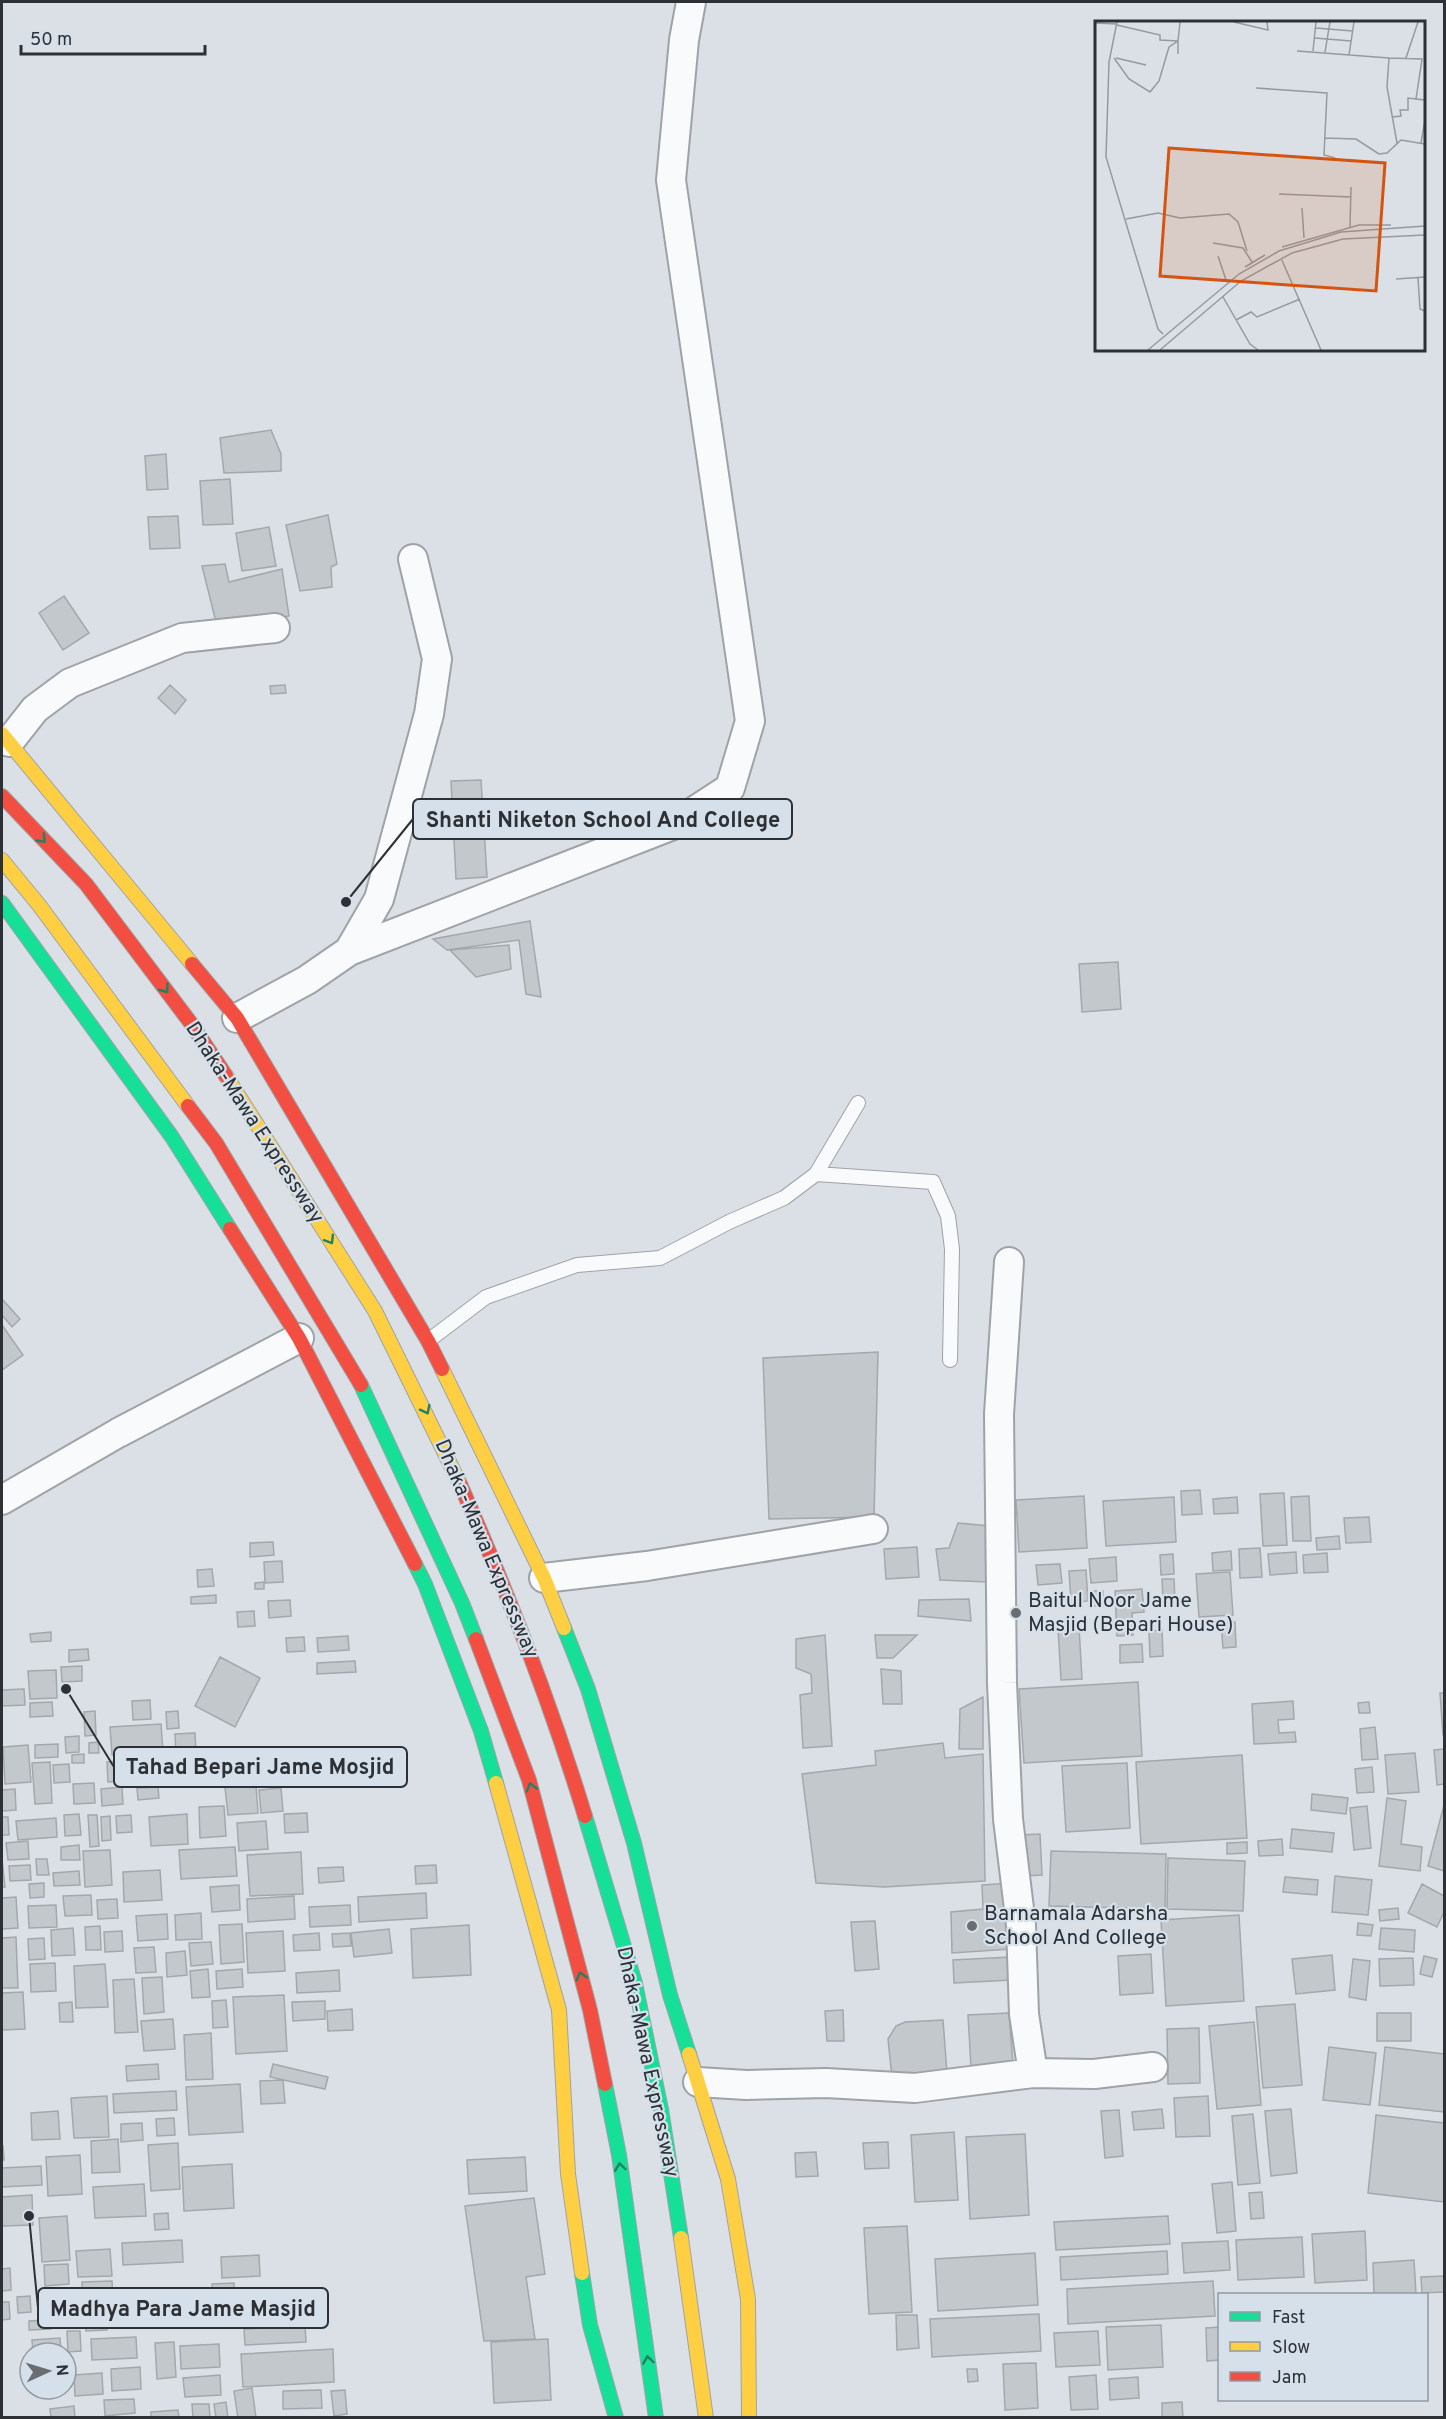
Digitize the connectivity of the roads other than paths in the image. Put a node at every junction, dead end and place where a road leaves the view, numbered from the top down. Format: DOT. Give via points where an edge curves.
graph roads {
  1 [pos="691,2"];
  2 [pos="413,559"];
  3 [pos="275,628"];
  4 [pos="5,738"];
  5 [pos="2,796"];
  6 [pos="2,860"];
  7 [pos="2,903"];
  8 [pos="349,951"];
  9 [pos="237,1018"];
  10 [pos="858,1103"];
  11 [pos="816,1174"];
  12 [pos="1009,1262"];
  13 [pos="299,1338"];
  14 [pos="428,1341"];
  15 [pos="950,1360"];
  16 [pos="2,1500"];
  17 [pos="873,1529"];
  18 [pos="544,1578"];
  19 [pos="1153,2067"];
  20 [pos="1033,2073"];
  21 [pos="698,2082"];
  22 [pos="616,2418"];
  23 [pos="656,2418"];
  24 [pos="706,2418"];
  25 [pos="749,2418"];
  1 -- 8 [label="street" via="672,180 750,721 730,788 673,825"];
  2 -- 8 [label="street" via="437,659 429,714 379,899"];
  3 -- 4 [label="street" via="182,638 70,683"];
  4 -- 9 [label="main road"];
  5 -- 24 [label="main road, Dhaka-Mawa Expressway, one-way" via="86,884 190,1022 375,1311 458,1478 559,1730 635,1983 662,2109"];
  23 -- 6 [label="main road, Dhaka-Mawa Expressway, one-way" via="619,2155 590,2010 529,1780 462,1603 363,1388 216,1143"];
  7 -- 13 [label="main road" via="172,1137"];
  8 -- 9 [label="street" via="307,980"];
  9 -- 14 [label="main road"];
  10 -- 11 [label="lane"];
  11 -- 14 [label="lane" via="784,1198 660,1258 577,1265 486,1297"];
  11 -- 15 [label="lane" via="933,1182 948,1216 952,1249"];
  12 -- 20 [label="street" via="999,1414 1002,1683 1008,1818 1021,1925 1024,2014"];
  13 -- 16 [label="street" via="118,1433"];
  13 -- 22 [label="main road" via="425,1584 481,1731 559,2010 568,2174 590,2325"];
  14 -- 18 [label="main road"];
  17 -- 18 [label="street" via="647,1566"];
  18 -- 21 [label="main road" via="588,1689 634,1843 670,1995"];
  19 -- 20 [label="street" via="1094,2074"];
  20 -- 21 [label="street" via="915,2088"];
  21 -- 25 [label="main road" via="728,2179 748,2300"];
}
